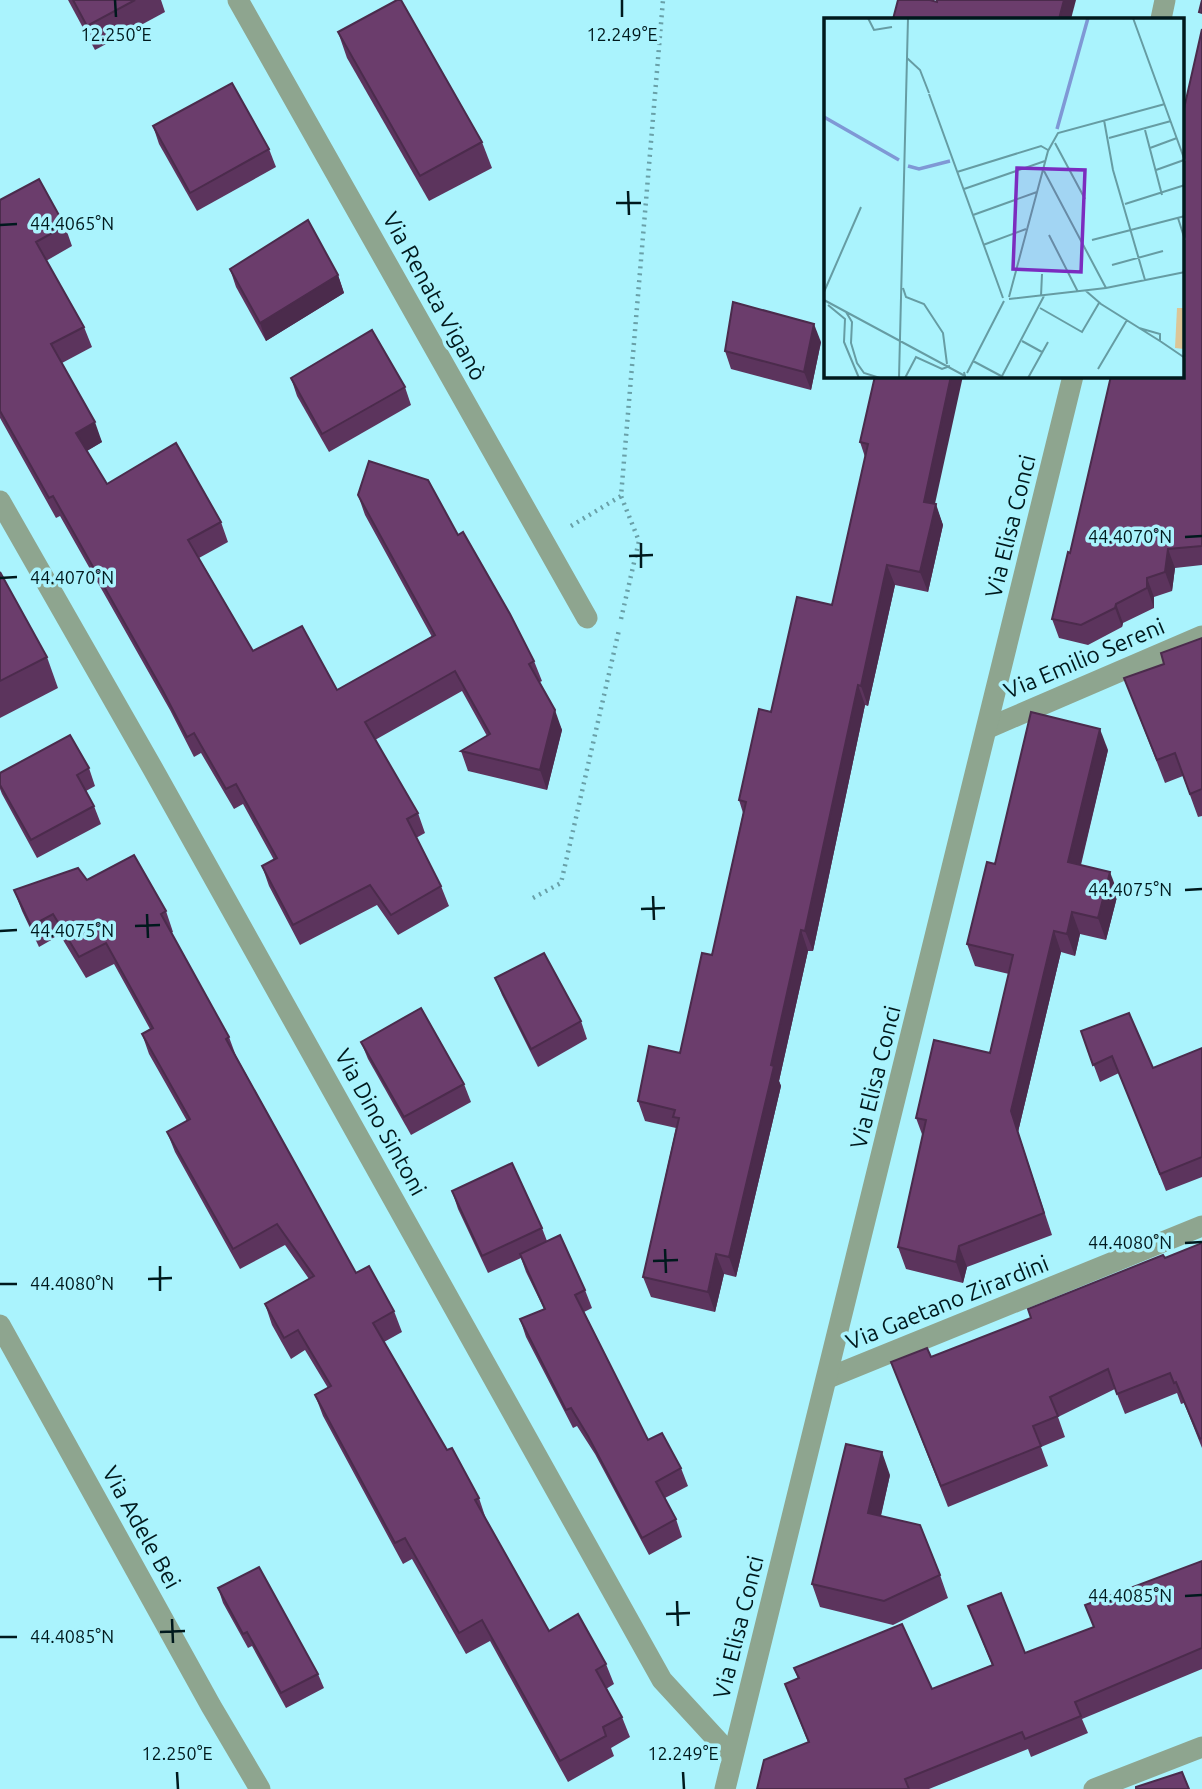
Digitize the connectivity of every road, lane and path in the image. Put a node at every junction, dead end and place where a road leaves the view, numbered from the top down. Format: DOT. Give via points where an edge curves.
graph roads {
  1 [pos="238,0"];
  2 [pos="663,0"];
  3 [pos="1165,0"];
  4 [pos="1161,18"];
  5 [pos="1073,378"];
  6 [pos="621,496"];
  7 [pos="0,501"];
  8 [pos="544,542"];
  9 [pos="587,618"];
  10 [pos="1202,636"];
  11 [pos="988,728"];
  12 [pos="533,898"];
  13 [pos="1202,1226"];
  14 [pos="0,1325"];
  15 [pos="828,1378"];
  16 [pos="1202,1746"];
  17 [pos="732,1756"];
  18 [pos="260,1789"];
  19 [pos="725,1789"];
  20 [pos="1094,1789"];
  1 -- 8 [label="street, Via Renata Viganò"];
  2 -- 6 [label="path"];
  3 -- 4 [label="street"];
  5 -- 11 [label="street, Via Elisa Conci"];
  6 -- 8 [label="path"];
  6 -- 12 [label="path" via="639,541 561,883"];
  7 -- 17 [label="street, Via Dino Sintoni" via="663,1680"];
  8 -- 9 [label="street, Via Renata Viganò"];
  10 -- 11 [label="street, Via Emilio Sereni"];
  11 -- 15 [label="street, Via Elisa Conci"];
  13 -- 15 [label="street, Via Gaetano Zirardini"];
  14 -- 18 [label="street, Via Adele Bei"];
  15 -- 17 [label="street, Via Elisa Conci"];
  16 -- 20 [label="street"];
  17 -- 19 [label="street, Via Elisa Conci"];
}
